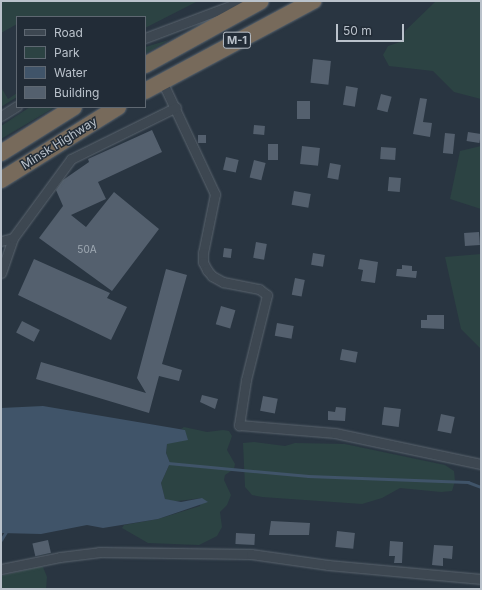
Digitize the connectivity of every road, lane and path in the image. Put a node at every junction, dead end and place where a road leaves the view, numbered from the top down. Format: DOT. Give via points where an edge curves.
graph roads {
  1 [pos="243,1"];
  2 [pos="261,1"];
  3 [pos="313,1"];
  4 [pos="146,38"];
  5 [pos="146,64"];
  6 [pos="162,81"];
  7 [pos="146,90"];
  8 [pos="16,107"];
  9 [pos="176,107"];
  10 [pos="72,108"];
  11 [pos="116,108"];
  12 [pos="1,116"];
  13 [pos="1,153"];
  14 [pos="1,180"];
  15 [pos="14,238"];
  16 [pos="1,242"];
  17 [pos="8,252"];
  18 [pos="1,274"];
  19 [pos="481,464"];
  20 [pos="1,569"];
  21 [pos="481,579"];
  1 -- 4 [label="street"];
  2 -- 5 [label="highway, М-1"];
  3 -- 6 [label="highway, М-1"];
  6 -- 7 [label="highway, М-1"];
  6 -- 9 [label="street"];
  8 -- 12 [label="street"];
  9 -- 15 [label="street" via="71,159"];
  9 -- 19 [label="street" via="215,194 203,253 207,270 223,282 259,289 267,295 246,380 239,426 335,433"];
  10 -- 13 [label="highway, Minsk Highway"];
  11 -- 14 [label="highway, Minsk Highway"];
  15 -- 16 [label="street"];
  15 -- 17 [label="street"];
  16 -- 17 [label="street"];
  17 -- 18 [label="street"];
  20 -- 21 [label="street" via="99,552 251,554 328,565"];
}
